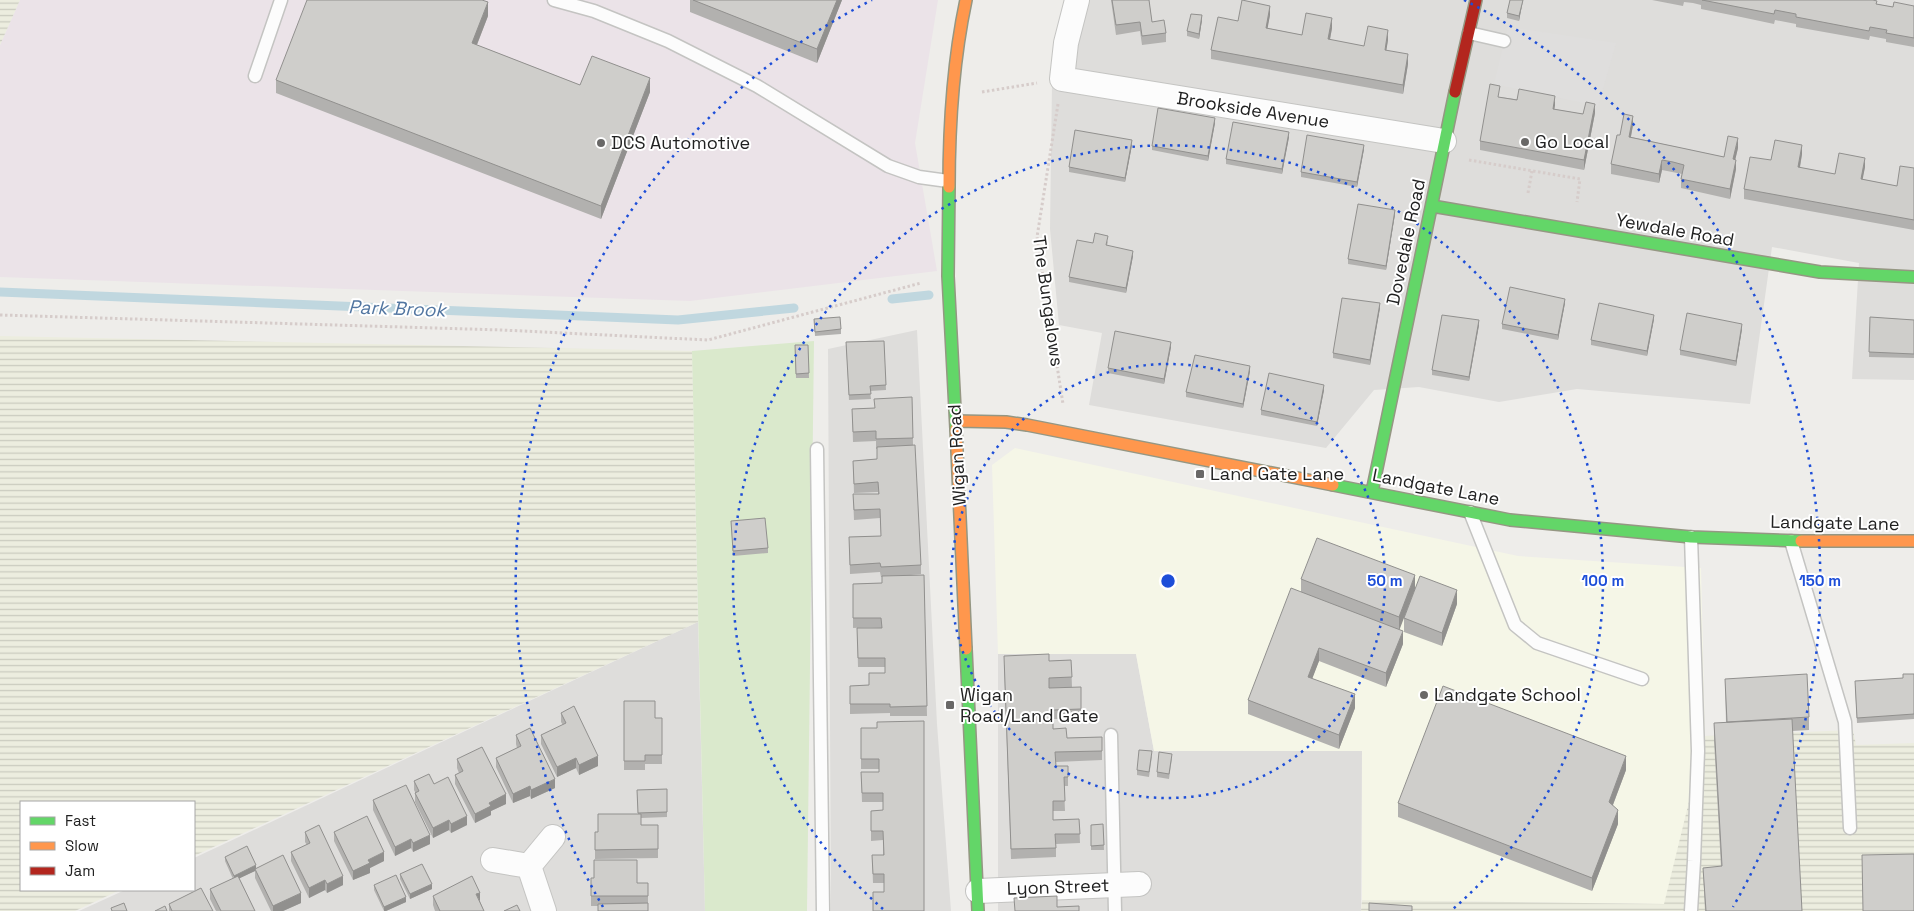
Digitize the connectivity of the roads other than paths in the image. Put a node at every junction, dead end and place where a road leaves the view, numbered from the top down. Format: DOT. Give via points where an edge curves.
graph roads {
  1 [pos="282,0"];
  2 [pos="554,0"];
  3 [pos="966,0"];
  4 [pos="1076,0"];
  5 [pos="1476,0"];
  6 [pos="1469,33"];
  7 [pos="1504,41"];
  8 [pos="255,76"];
  9 [pos="1443,148"];
  10 [pos="948,181"];
  11 [pos="1432,206"];
  12 [pos="1914,277"];
  13 [pos="956,420"];
  14 [pos="816,449"];
  15 [pos="1372,492"];
  16 [pos="1470,512"];
  17 [pos="1690,537"];
  18 [pos="1791,540"];
  19 [pos="1914,541"];
  20 [pos="1642,680"];
  21 [pos="1111,735"];
  22 [pos="1850,828"];
  23 [pos="552,837"];
  24 [pos="492,860"];
  25 [pos="529,866"];
  26 [pos="1139,884"];
  27 [pos="1114,885"];
  28 [pos="978,901"];
  29 [pos="544,911"];
  30 [pos="823,911"];
  31 [pos="1115,911"];
  32 [pos="1691,911"];
  1 -- 8 [label="lane"];
  2 -- 10 [label="lane" via="594,11 668,41 757,86 888,166 919,177"];
  3 -- 10 [label="street, Wigan Road" via="952,98"];
  4 -- 9 [label="street, Brookside Avenue" via="1062,79"];
  5 -- 6 [label="street, Dovedale Road"];
  6 -- 7 [label="lane"];
  6 -- 9 [label="street, Dovedale Road"];
  9 -- 11 [label="street, Dovedale Road"];
  10 -- 13 [label="street, Wigan Road" via="948,276"];
  11 -- 12 [label="street, Yewdale Road" via="1820,272"];
  11 -- 15 [label="street, Dovedale Road"];
  13 -- 15 [label="street, Landgate Lane" via="1006,422"];
  13 -- 28 [label="street, Wigan Road"];
  14 -- 30 [label="lane"];
  15 -- 16 [label="street, Landgate Lane"];
  16 -- 17 [label="street, Landgate Lane" via="1510,520"];
  16 -- 20 [label="lane" via="1515,625 1537,643"];
  17 -- 18 [label="street, Landgate Lane"];
  17 -- 32 [label="lane" via="1698,751"];
  18 -- 19 [label="street, Landgate Lane"];
  18 -- 22 [label="lane" via="1845,722"];
  21 -- 27 [label="lane"];
  23 -- 25 [label="street"];
  24 -- 25 [label="street"];
  25 -- 29 [label="street"];
  26 -- 27 [label="street, Lyon Street"];
  27 -- 28 [label="street, Lyon Street"];
  27 -- 31 [label="lane"];
}
